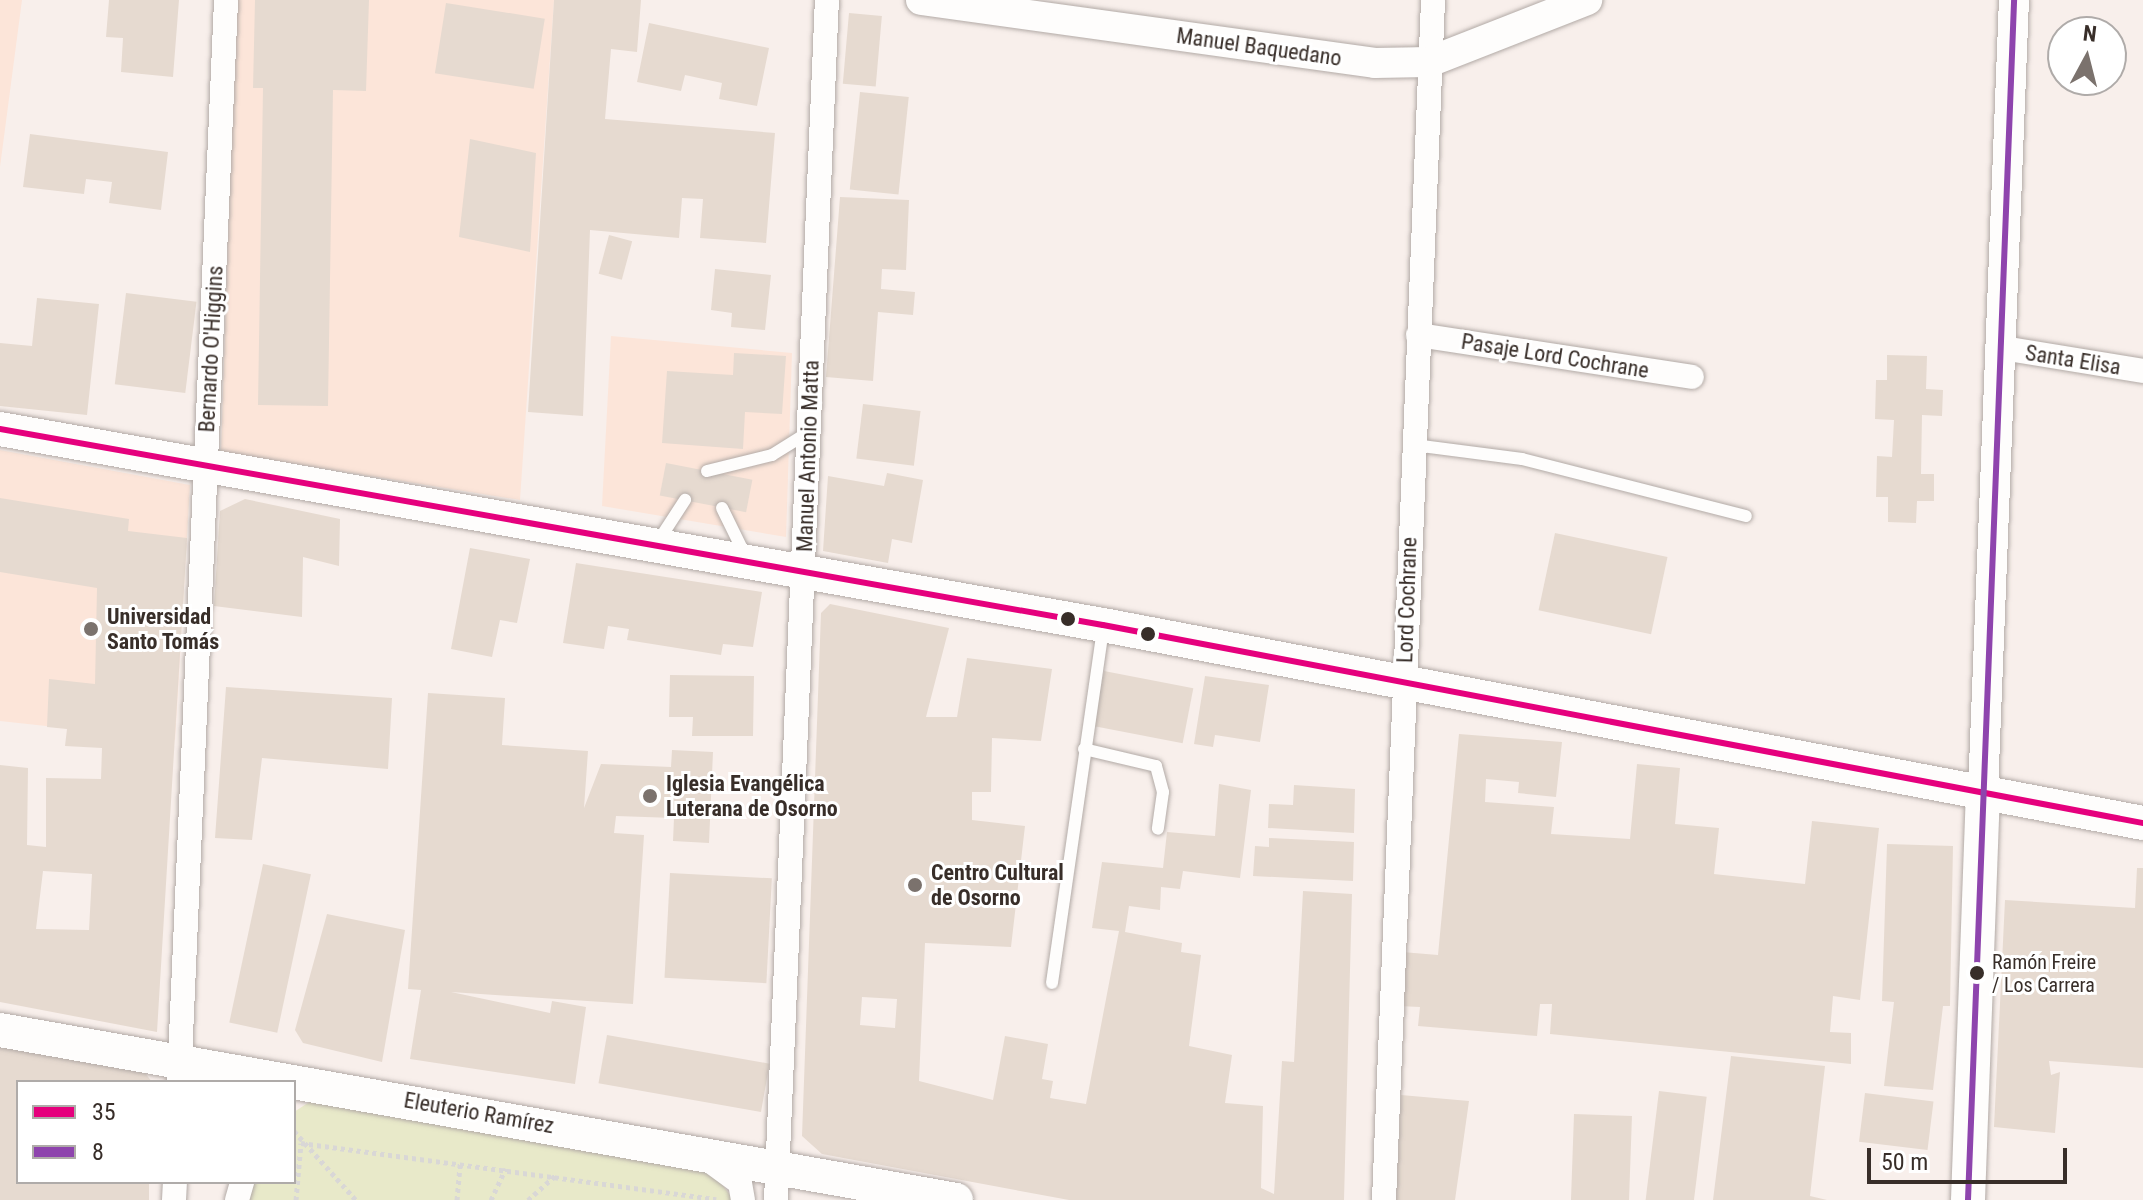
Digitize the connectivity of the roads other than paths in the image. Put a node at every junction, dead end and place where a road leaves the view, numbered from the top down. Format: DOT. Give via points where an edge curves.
graph roads {
  1 [pos="226,0"];
  2 [pos="827,0"];
  3 [pos="921,0"];
  4 [pos="1433,0"];
  5 [pos="1587,0"];
  6 [pos="2014,0"];
  7 [pos="1429,62"];
  8 [pos="1418,335"];
  9 [pos="2003,348"];
  10 [pos="2143,371"];
  11 [pos="1692,377"];
  12 [pos="0,429"];
  13 [pos="809,432"];
  14 [pos="1414,445"];
  15 [pos="206,466"];
  16 [pos="707,471"];
  17 [pos="685,500"];
  18 [pos="722,508"];
  19 [pos="1746,516"];
  20 [pos="653,544"];
  21 [pos="751,562"];
  22 [pos="803,571"];
  23 [pos="1103,625"];
  24 [pos="1404,681"];
  25 [pos="1084,749"];
  26 [pos="1983,792"];
  27 [pos="2143,823"];
  28 [pos="1158,829"];
  29 [pos="1052,983"];
  30 [pos="0,1030"];
  31 [pos="179,1071"];
  32 [pos="238,1080"];
  33 [pos="303,1090"];
  34 [pos="698,1152"];
  35 [pos="778,1166"];
  36 [pos="743,1200"];
  37 [pos="776,1200"];
  38 [pos="956,1200"];
  39 [pos="1384,1200"];
  40 [pos="1968,1200"];
  1 -- 15 [label="street, Bernardo O'Higgins"];
  2 -- 13 [label="street, Manuel Antonio Matta"];
  3 -- 7 [label="street, Manuel Baquedano" via="1375,63"];
  4 -- 7 [label="street, Lord Cochrane"];
  5 -- 7 [label="street, Manuel Baquedano"];
  6 -- 9 [label="street"];
  7 -- 8 [label="street, Lord Cochrane"];
  8 -- 11 [label="street, Pasaje Lord Cochrane"];
  8 -- 14 [label="street, Lord Cochrane"];
  9 -- 10 [label="street, Santa Elisa"];
  9 -- 26 [label="street"];
  12 -- 15 [label="main road"];
  13 -- 16 [label="lane" via="772,455"];
  13 -- 22 [label="street, Manuel Antonio Matta"];
  14 -- 19 [label="lane" via="1522,459"];
  14 -- 24 [label="street, Lord Cochrane"];
  15 -- 20 [label="main road"];
  15 -- 31 [label="street, Bernardo O'Higgins"];
  17 -- 20 [label="lane" via="673,528"];
  18 -- 21 [label="lane"];
  20 -- 21 [label="main road"];
  21 -- 22 [label="main road"];
  22 -- 23 [label="main road"];
  22 -- 35 [label="street, Manuel Antonio Matta"];
  23 -- 24 [label="main road"];
  23 -- 25 [label="lane"];
  24 -- 26 [label="main road"];
  24 -- 39 [label="street, Lord Cochrane"];
  25 -- 28 [label="lane" via="1156,766 1163,792"];
  25 -- 29 [label="lane"];
  26 -- 27 [label="main road"];
  26 -- 40 [label="main road"];
  30 -- 31 [label="main road, Eleuterio Ramírez"];
  31 -- 32 [label="main road, Eleuterio Ramírez"];
  33 -- 34 [label="main road, Eleuterio Ramírez"];
  34 -- 35 [label="main road, Eleuterio Ramírez"];
  34 -- 36 [label="street" via="740,1183"];
  35 -- 37 [label="street, Manuel Antonio Matta"];
  35 -- 38 [label="main road, Eleuterio Ramírez"];
}
